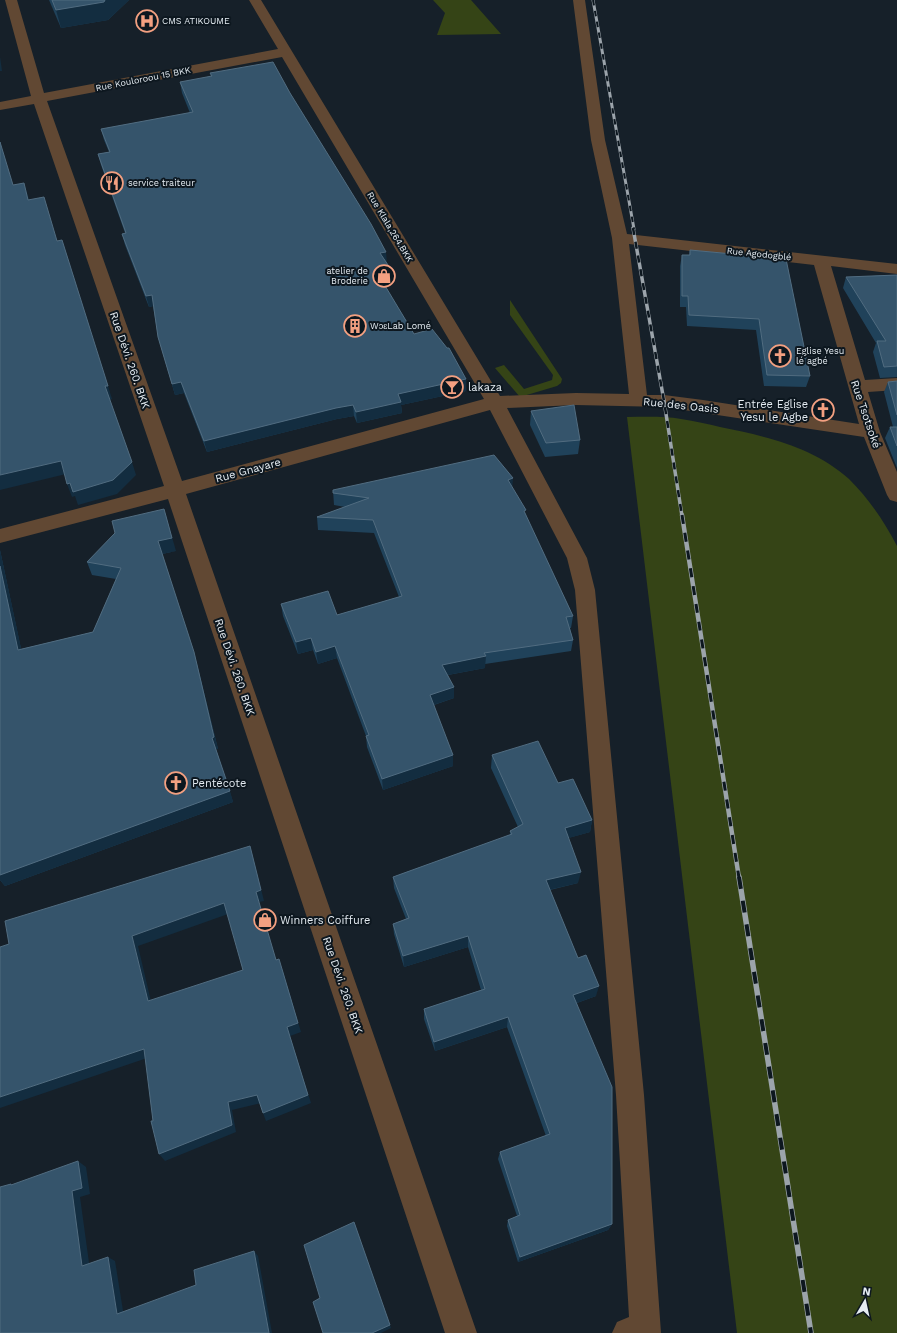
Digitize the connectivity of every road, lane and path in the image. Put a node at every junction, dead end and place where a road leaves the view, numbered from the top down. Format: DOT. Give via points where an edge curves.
graph roads {
  1 [pos="11,0"];
  2 [pos="255,0"];
  3 [pos="579,0"];
  4 [pos="285,52"];
  5 [pos="39,99"];
  6 [pos="0,106"];
  7 [pos="620,238"];
  8 [pos="821,261"];
  9 [pos="897,270"];
  10 [pos="856,384"];
  11 [pos="897,384"];
  12 [pos="576,399"];
  13 [pos="639,400"];
  14 [pos="495,402"];
  15 [pos="870,432"];
  16 [pos="175,490"];
  17 [pos="897,495"];
  18 [pos="0,536"];
  19 [pos="461,1333"];
  20 [pos="628,1333"];
  1 -- 5 [label="street, Rue Dévi. 260. BKK"];
  2 -- 4 [label="street, Rue Klala,264.BKK"];
  3 -- 7 [label="street" via="598,140"];
  4 -- 5 [label="street, Rue Kouloroou 15 BKK"];
  4 -- 14 [label="street, Rue Klala,264.BKK"];
  5 -- 6 [label="street, Rue Kouloroou 15 BKK"];
  5 -- 16 [label="street, Rue Dévi. 260. BKK"];
  7 -- 8 [label="street, Rue Agodogblé"];
  7 -- 13 [label="street"];
  8 -- 9 [label="street, Rue Agodogblé"];
  8 -- 10 [label="street, Rue Tsotsoké"];
  10 -- 11 [label="street" via="857,387"];
  10 -- 15 [label="street, Rue Tsotsoké"];
  12 -- 13 [label="street, Rue des Oasis"];
  12 -- 14 [label="street, Rue Gnayare"];
  13 -- 15 [label="street, Rue des Oasis" via="703,406"];
  14 -- 16 [label="street, Rue Gnayare"];
  14 -- 20 [label="street, Rue Klala,264.BKK" via="577,558 585,590 630,1095 646,1331"];
  15 -- 17 [label="street, Rue Tsotsoké"];
  16 -- 18 [label="street, Rue Gnayare"];
  16 -- 19 [label="street, Rue Dévi. 260. BKK"];
}
